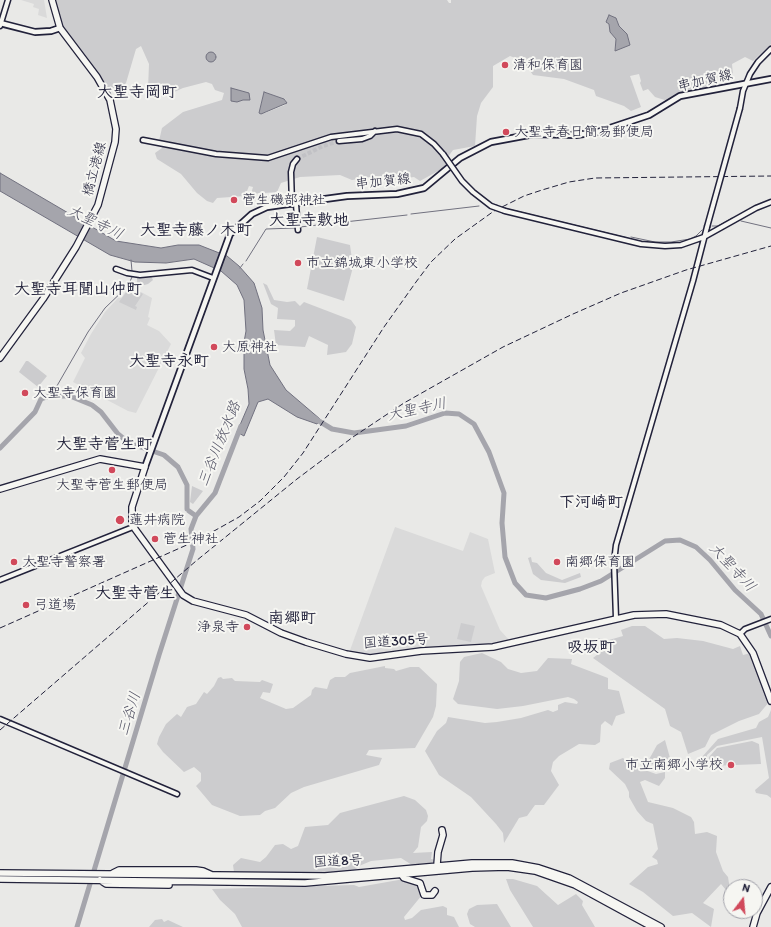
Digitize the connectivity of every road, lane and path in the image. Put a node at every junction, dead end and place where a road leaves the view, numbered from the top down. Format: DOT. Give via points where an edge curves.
graph roads {
  1 [pos="8,0"];
  2 [pos="52,0"];
  3 [pos="0,24"];
  4 [pos="60,28"];
  5 [pos="771,49"];
  6 [pos="771,79"];
  7 [pos="746,83"];
  8 [pos="375,131"];
  9 [pos="143,140"];
  10 [pos="339,141"];
  11 [pos="297,159"];
  12 [pos="771,202"];
  13 [pos="294,204"];
  14 [pos="298,230"];
  15 [pos="704,237"];
  16 [pos="116,269"];
  17 [pos="213,277"];
  18 [pos="0,358"];
  19 [pos="145,467"];
  20 [pos="0,489"];
  21 [pos="133,527"];
  22 [pos="0,580"];
  23 [pos="616,618"];
  24 [pos="771,619"];
  25 [pos="740,634"];
  26 [pos="771,701"];
  27 [pos="0,720"];
  28 [pos="176,794"];
  29 [pos="442,830"];
  30 [pos="472,865"];
  31 [pos="489,865"];
  32 [pos="437,866"];
  33 [pos="0,873"];
  34 [pos="401,874"];
  35 [pos="84,877"];
  36 [pos="100,878"];
  37 [pos="0,879"];
  38 [pos="771,887"];
  39 [pos="435,891"];
  40 [pos="652,927"];
  41 [pos="662,927"];
  42 [pos="753,927"];
  1 -- 3 [label="street"];
  2 -- 4 [label="main road, 橋立港線"];
  3 -- 4 [label="main road" via="35,32"];
  4 -- 18 [label="main road, 橋立港線" via="106,92 112,105 116,133 113,153 99,200 77,246 43,299"];
  5 -- 7 [label="street" via="758,62"];
  6 -- 7 [label="main road, 串加賀線"];
  7 -- 13 [label="main road, 串加賀線" via="680,96 649,115 598,132 576,135 534,134 491,142 460,158 424,188 403,193 347,196"];
  7 -- 15 [label="street, bridge"];
  8 -- 9 [label="street" via="331,137 268,158 216,154"];
  8 -- 10 [label="street" via="362,139"];
  8 -- 15 [label="street, bridge" via="397,129 415,132 431,141 473,192 491,206 505,211 656,246 681,245"];
  11 -- 13 [label="street" via="290,172"];
  12 -- 15 [label="street"];
  13 -- 14 [label="street"];
  13 -- 17 [label="main road, 串加賀線" via="267,207 252,214 232,230"];
  15 -- 23 [label="street" via="692,287 616,545"];
  16 -- 17 [label="street" via="140,275 192,270"];
  17 -- 19 [label="main road, 串加賀線"];
  19 -- 20 [label="main road" via="100,460"];
  19 -- 21 [label="main road" via="132,507"];
  21 -- 22 [label="street"];
  21 -- 23 [label="main road, 国道305号" via="183,595 193,601 246,615 281,633 362,658 421,651 493,647"];
  23 -- 25 [label="main road, 国道305号" via="644,613 666,614 721,625"];
  24 -- 25 [label="street" via="745,629"];
  25 -- 26 [label="main road, 国道305号" via="753,652"];
  27 -- 28 [label="street"];
  29 -- 32 [label="main road"];
  30 -- 31 [label="main road, 国道8号"];
  30 -- 32 [label="main road, 国道8号"];
  30 -- 34 [label="main road, 国道8号"];
  31 -- 40 [label="main road, 国道8号" via="555,877 575,885"];
  31 -- 41 [label="main road, 国道8号" via="523,865 555,872"];
  32 -- 36 [label="main road, 国道8号" via="326,876 212,876 196,870 119,870"];
  33 -- 35 [label="main road"];
  34 -- 36 [label="main road, 国道8号" via="305,883 249,883 237,886 106,884"];
  34 -- 39 [label="main road" via="404,878 420,883 424,895 432,895"];
  35 -- 36 [label="main road"];
  35 -- 37 [label="main road"];
  38 -- 42 [label="main road" via="757,913"];
}
